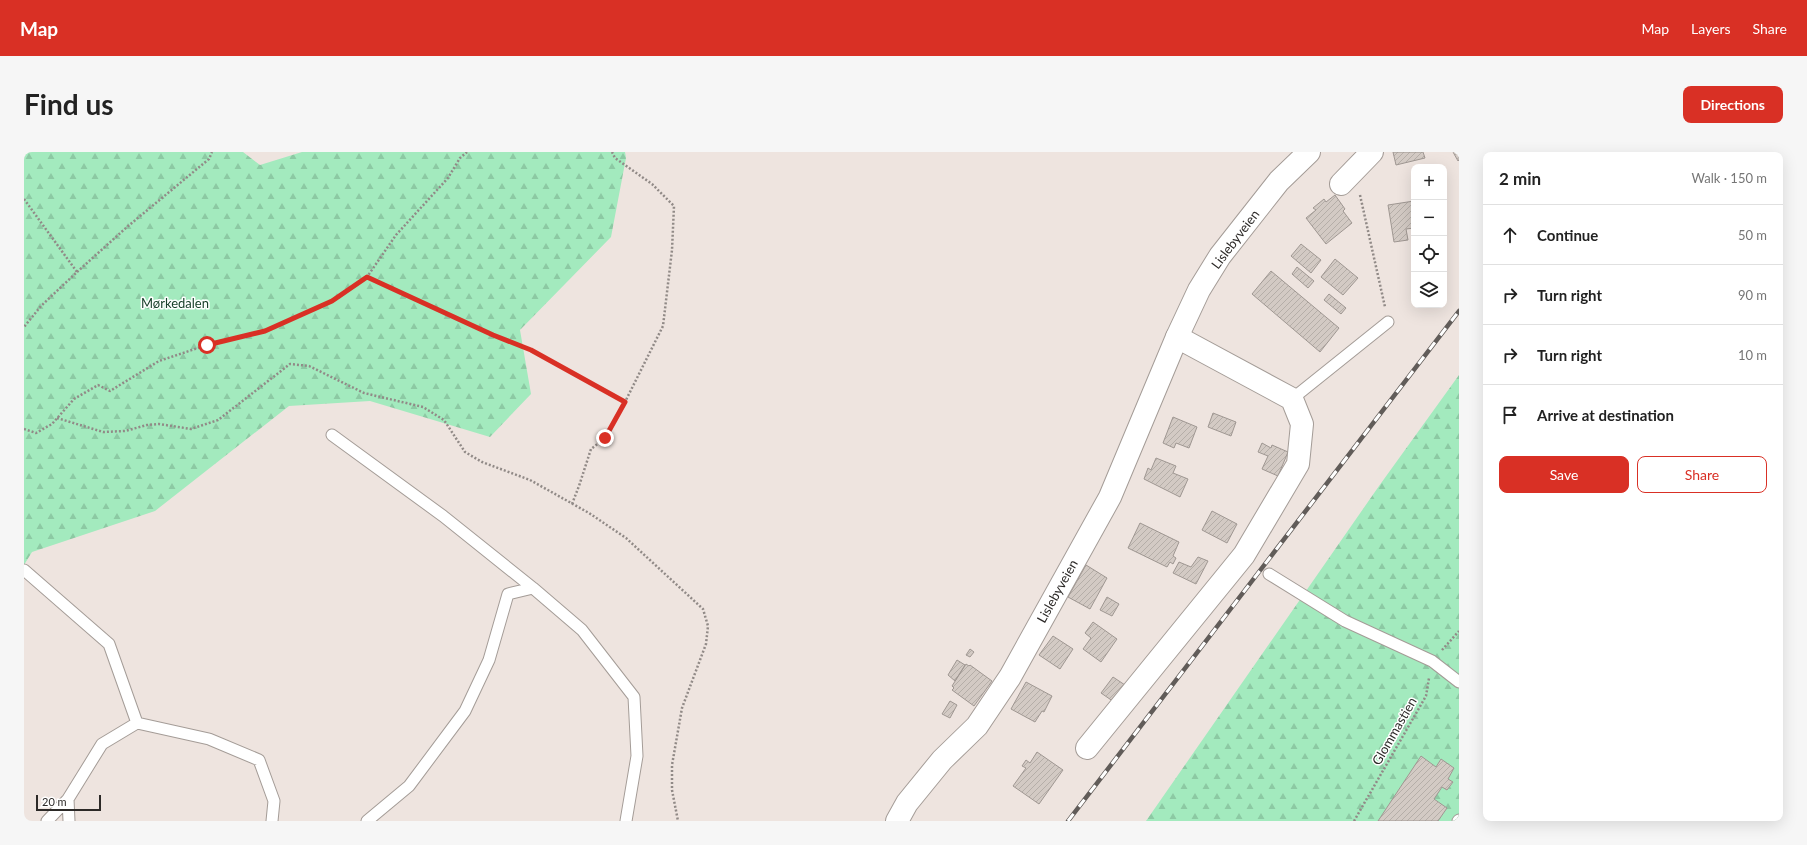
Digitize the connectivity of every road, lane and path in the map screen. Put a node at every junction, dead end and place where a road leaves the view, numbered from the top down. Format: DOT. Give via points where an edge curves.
graph roads {
  1 [pos="212,152"];
  2 [pos="467,152"];
  3 [pos="612,152"];
  4 [pos="1309,152"];
  5 [pos="1372,152"];
  6 [pos="1347,178"];
  7 [pos="24,199"];
  8 [pos="76,272"];
  9 [pos="367,277"];
  10 [pos="1388,322"];
  11 [pos="24,327"];
  12 [pos="1177,337"];
  13 [pos="1292,399"];
  14 [pos="625,402"];
  15 [pos="24,429"];
  16 [pos="332,435"];
  17 [pos="572,504"];
  18 [pos="24,570"];
  19 [pos="1269,574"];
  20 [pos="533,588"];
  21 [pos="1459,631"];
  22 [pos="1432,661"];
  23 [pos="1459,682"];
  24 [pos="137,723"];
  25 [pos="1087,748"];
  26 [pos="68,799"];
  27 [pos="47,821"];
  28 [pos="69,821"];
  29 [pos="272,821"];
  30 [pos="367,821"];
  31 [pos="626,821"];
  32 [pos="897,821"];
  33 [pos="1354,821"];
  1 -- 8 [label="path" via="209,159"];
  2 -- 9 [label="path" via="460,158 448,178 396,235"];
  3 -- 14 [label="path" via="615,158 652,184 674,206 672,250 663,326"];
  4 -- 12 [label="street, Lislebyveien" via="1279,181 1220,256 1199,290"];
  5 -- 6 [label="street"];
  6 -- 10 [label="path" via="1365,215"];
  7 -- 8 [label="path"];
  8 -- 11 [label="path" via="41,306"];
  9 -- 14 [label="path" via="531,350"];
  9 -- 15 [label="path" via="332,301 265,331 207,345 159,361 110,391 98,385 74,399 52,424 36,433"];
  10 -- 13 [label="lane"];
  12 -- 13 [label="street"];
  12 -- 32 [label="street, Lislebyveien" via="1110,497 1010,677 977,726 942,760 907,802"];
  13 -- 25 [label="street" via="1302,424 1298,464 1249,558"];
  14 -- 17 [label="path" via="605,438 591,449"];
  16 -- 20 [label="lane" via="443,516"];
  18 -- 24 [label="lane" via="109,644"];
  19 -- 22 [label="lane" via="1345,622"];
  20 -- 30 [label="lane" via="508,594 489,660 465,711 409,786"];
  20 -- 31 [label="lane" via="582,630 634,697 637,756"];
  21 -- 22 [label="path"];
  22 -- 23 [label="lane"];
  22 -- 33 [label="path, Glommastien" via="1426,696"];
  24 -- 26 [label="lane" via="102,744"];
  24 -- 29 [label="lane" via="209,739 259,760 274,801"];
  26 -- 27 [label="lane"];
  26 -- 28 [label="lane"];
}
